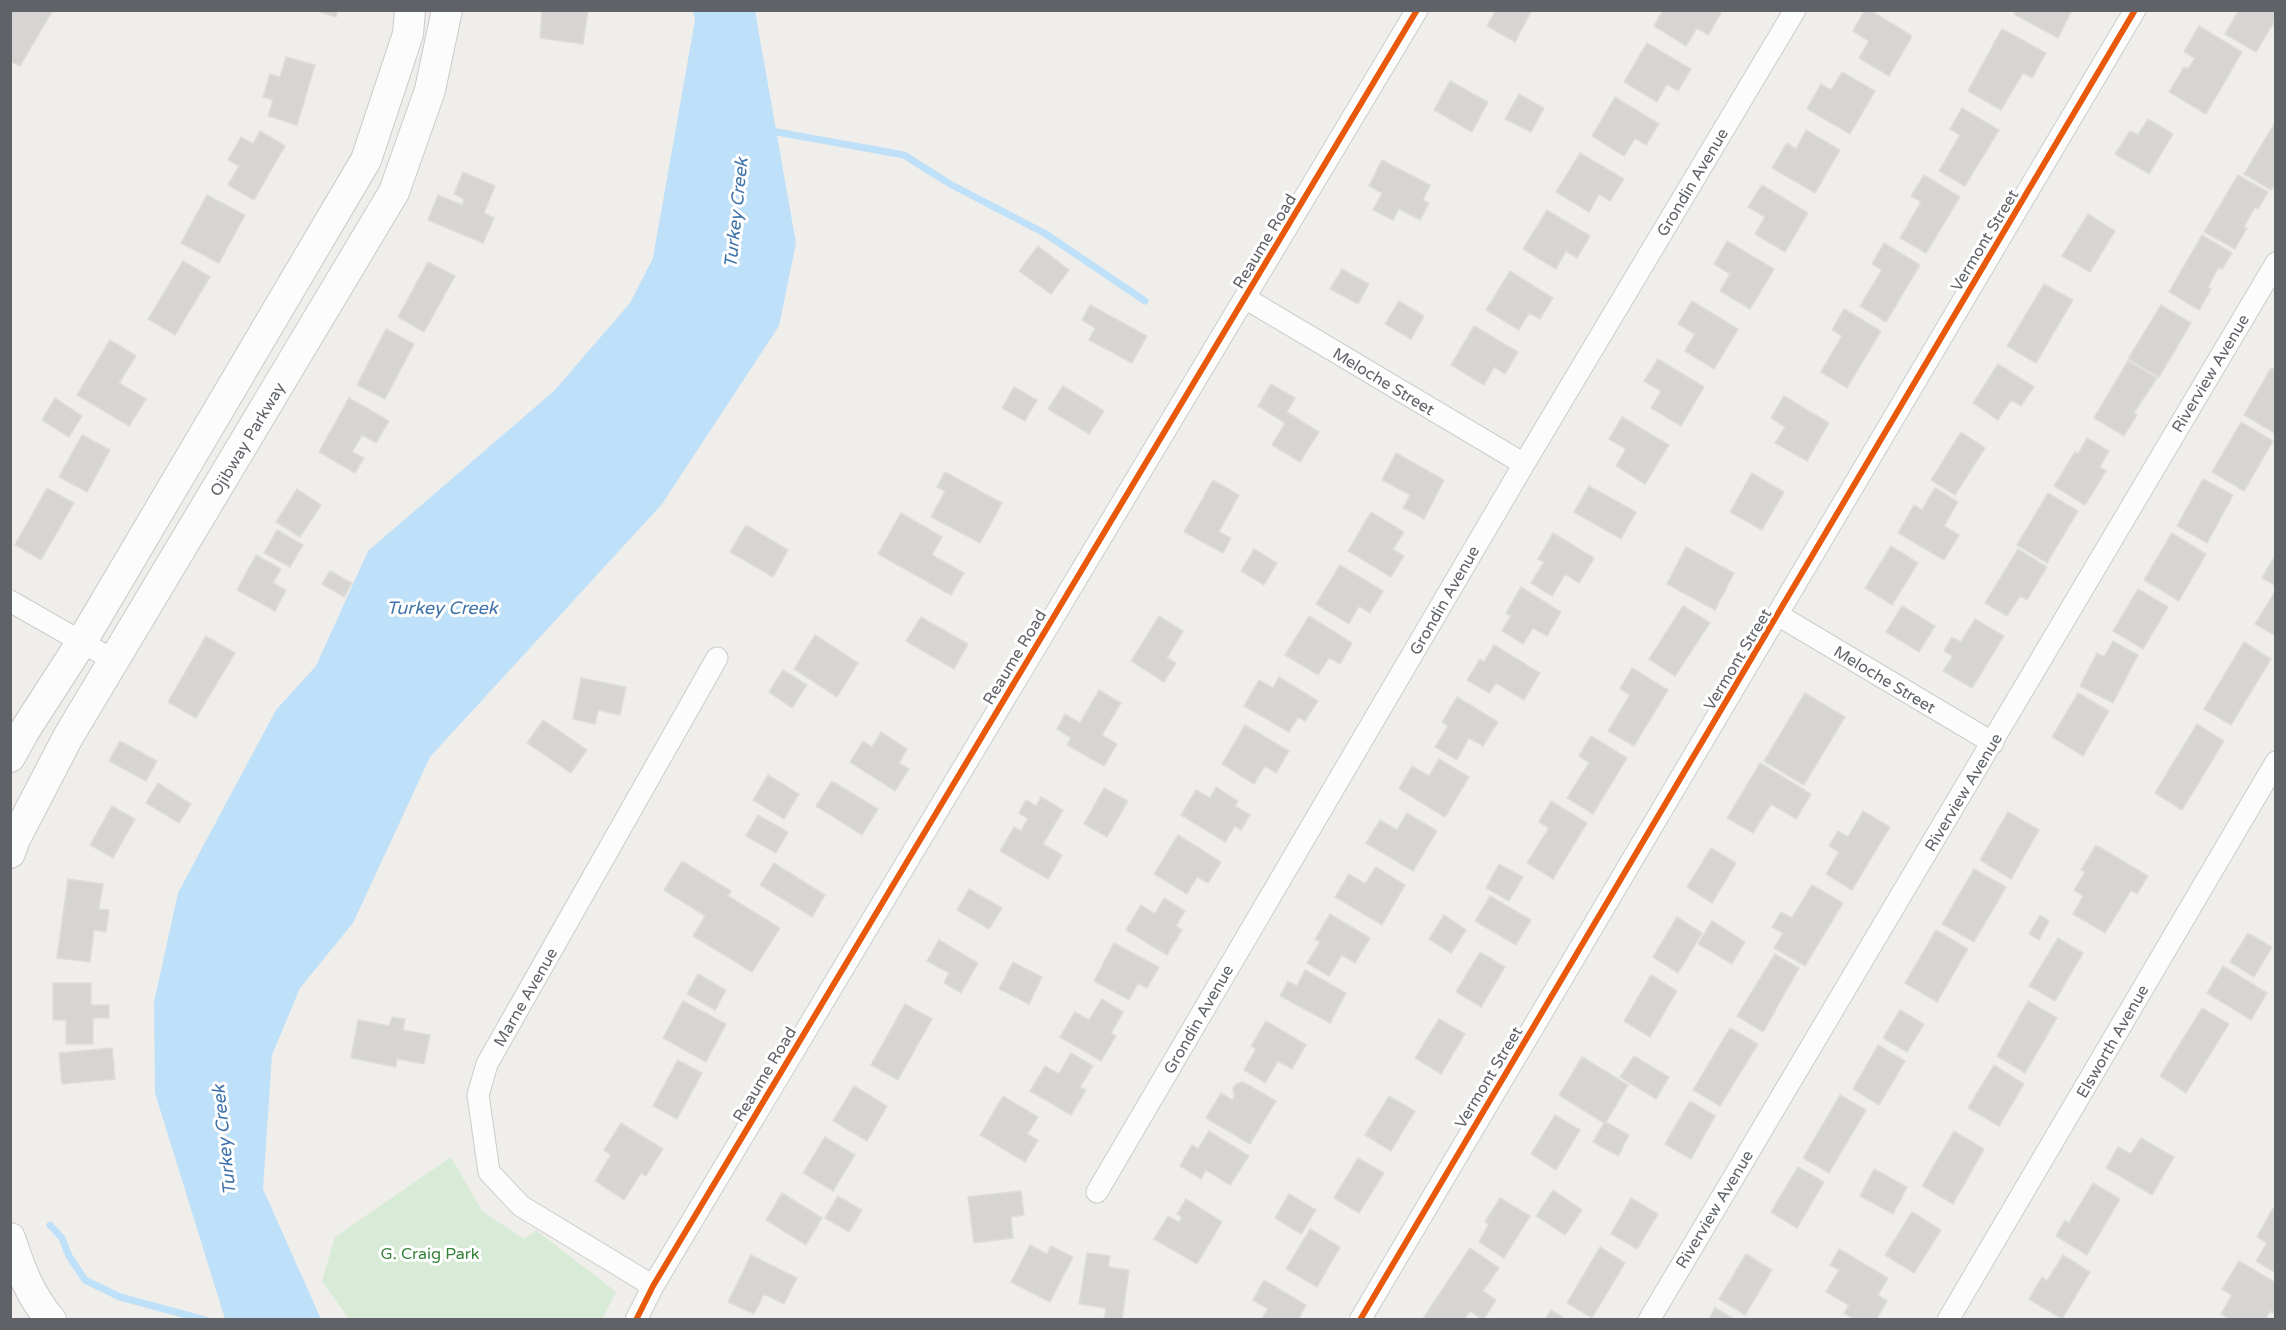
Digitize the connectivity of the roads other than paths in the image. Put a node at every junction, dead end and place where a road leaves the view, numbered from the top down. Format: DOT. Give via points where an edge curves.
graph roads {
  1 [pos="410,10"];
  2 [pos="447,10"];
  3 [pos="1417,10"];
  4 [pos="1795,10"];
  5 [pos="2135,10"];
  6 [pos="2276,263"];
  7 [pos="1245,298"];
  8 [pos="1524,464"];
  9 [pos="10,601"];
  10 [pos="1778,615"];
  11 [pos="81,643"];
  12 [pos="717,658"];
  13 [pos="116,661"];
  14 [pos="1992,743"];
  15 [pos="10,757"];
  16 [pos="2276,762"];
  17 [pos="10,853"];
  18 [pos="1097,1192"];
  19 [pos="10,1238"];
  20 [pos="653,1286"];
  21 [pos="51,1320"];
  22 [pos="636,1320"];
  23 [pos="1360,1320"];
  24 [pos="1649,1320"];
  25 [pos="1948,1320"];
  1 -- 11 [label="main road" via="408,34 366,160"];
  2 -- 13 [label="main road, Ojibway Parkway" via="430,90 394,192"];
  3 -- 7 [label="street, Reaume Road"];
  4 -- 8 [label="street, Grondin Avenue"];
  5 -- 10 [label="street, Vermont Street"];
  6 -- 14 [label="street, Riverview Avenue"];
  7 -- 8 [label="street, Meloche Street"];
  7 -- 20 [label="street, Reaume Road"];
  8 -- 18 [label="street, Grondin Avenue"];
  9 -- 11 [label="street"];
  10 -- 14 [label="street, Meloche Street"];
  10 -- 23 [label="street, Vermont Street"];
  11 -- 13 [label="street"];
  11 -- 15 [label="main road"];
  12 -- 20 [label="street, Marne Avenue" via="487,1065 478,1095 489,1172 521,1206"];
  13 -- 17 [label="main road, Ojibway Parkway" via="68,737"];
  14 -- 24 [label="street, Riverview Avenue"];
  16 -- 25 [label="street, Elsworth Avenue"];
  19 -- 21 [label="main road" via="30,1288"];
  20 -- 22 [label="street, Reaume Road"];
}
